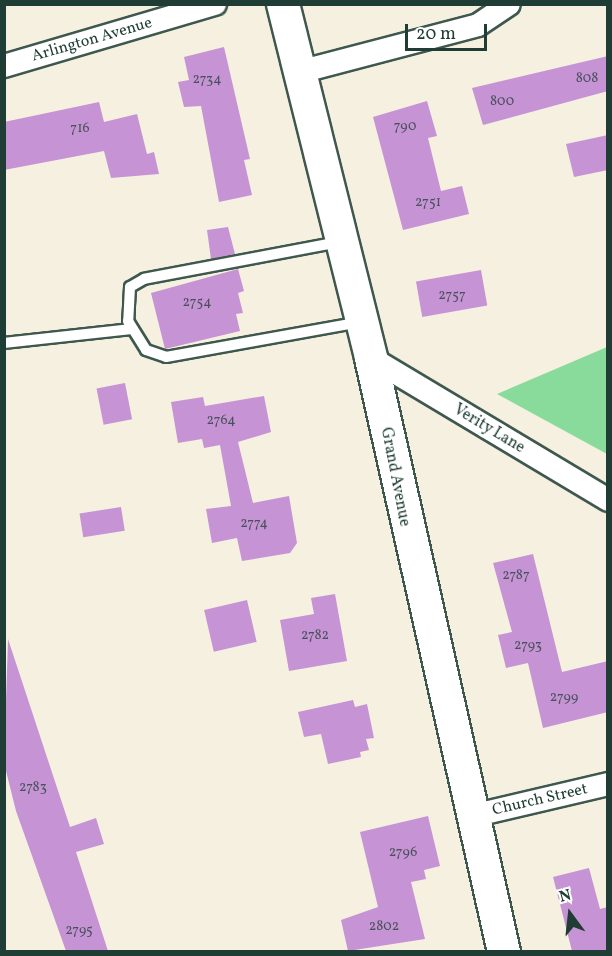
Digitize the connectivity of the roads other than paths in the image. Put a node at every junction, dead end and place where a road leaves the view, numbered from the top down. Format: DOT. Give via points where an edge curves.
graph roads {
  1 [pos="215,4"];
  2 [pos="283,4"];
  3 [pos="509,4"];
  4 [pos="4,66"];
  5 [pos="303,71"];
  6 [pos="339,242"];
  7 [pos="361,322"];
  8 [pos="131,329"];
  9 [pos="4,343"];
  10 [pos="371,358"];
  11 [pos="608,500"];
  12 [pos="608,784"];
  13 [pos="472,816"];
  14 [pos="504,951"];
  1 -- 4 [label="street, Arlington Avenue"];
  2 -- 5 [label="street, Grand Avenue"];
  3 -- 5 [label="street" via="478,25"];
  5 -- 6 [label="street, Grand Avenue"];
  6 -- 7 [label="street, Grand Avenue"];
  6 -- 8 [label="lane" via="144,279 130,287 125,302"];
  7 -- 8 [label="lane" via="166,357 146,350"];
  7 -- 10 [label="street, Grand Avenue"];
  8 -- 9 [label="lane"];
  10 -- 11 [label="street, Verity Lane"];
  10 -- 13 [label="street, Grand Avenue"];
  12 -- 13 [label="street, Church Street"];
  13 -- 14 [label="street, Grand Avenue"];
}
